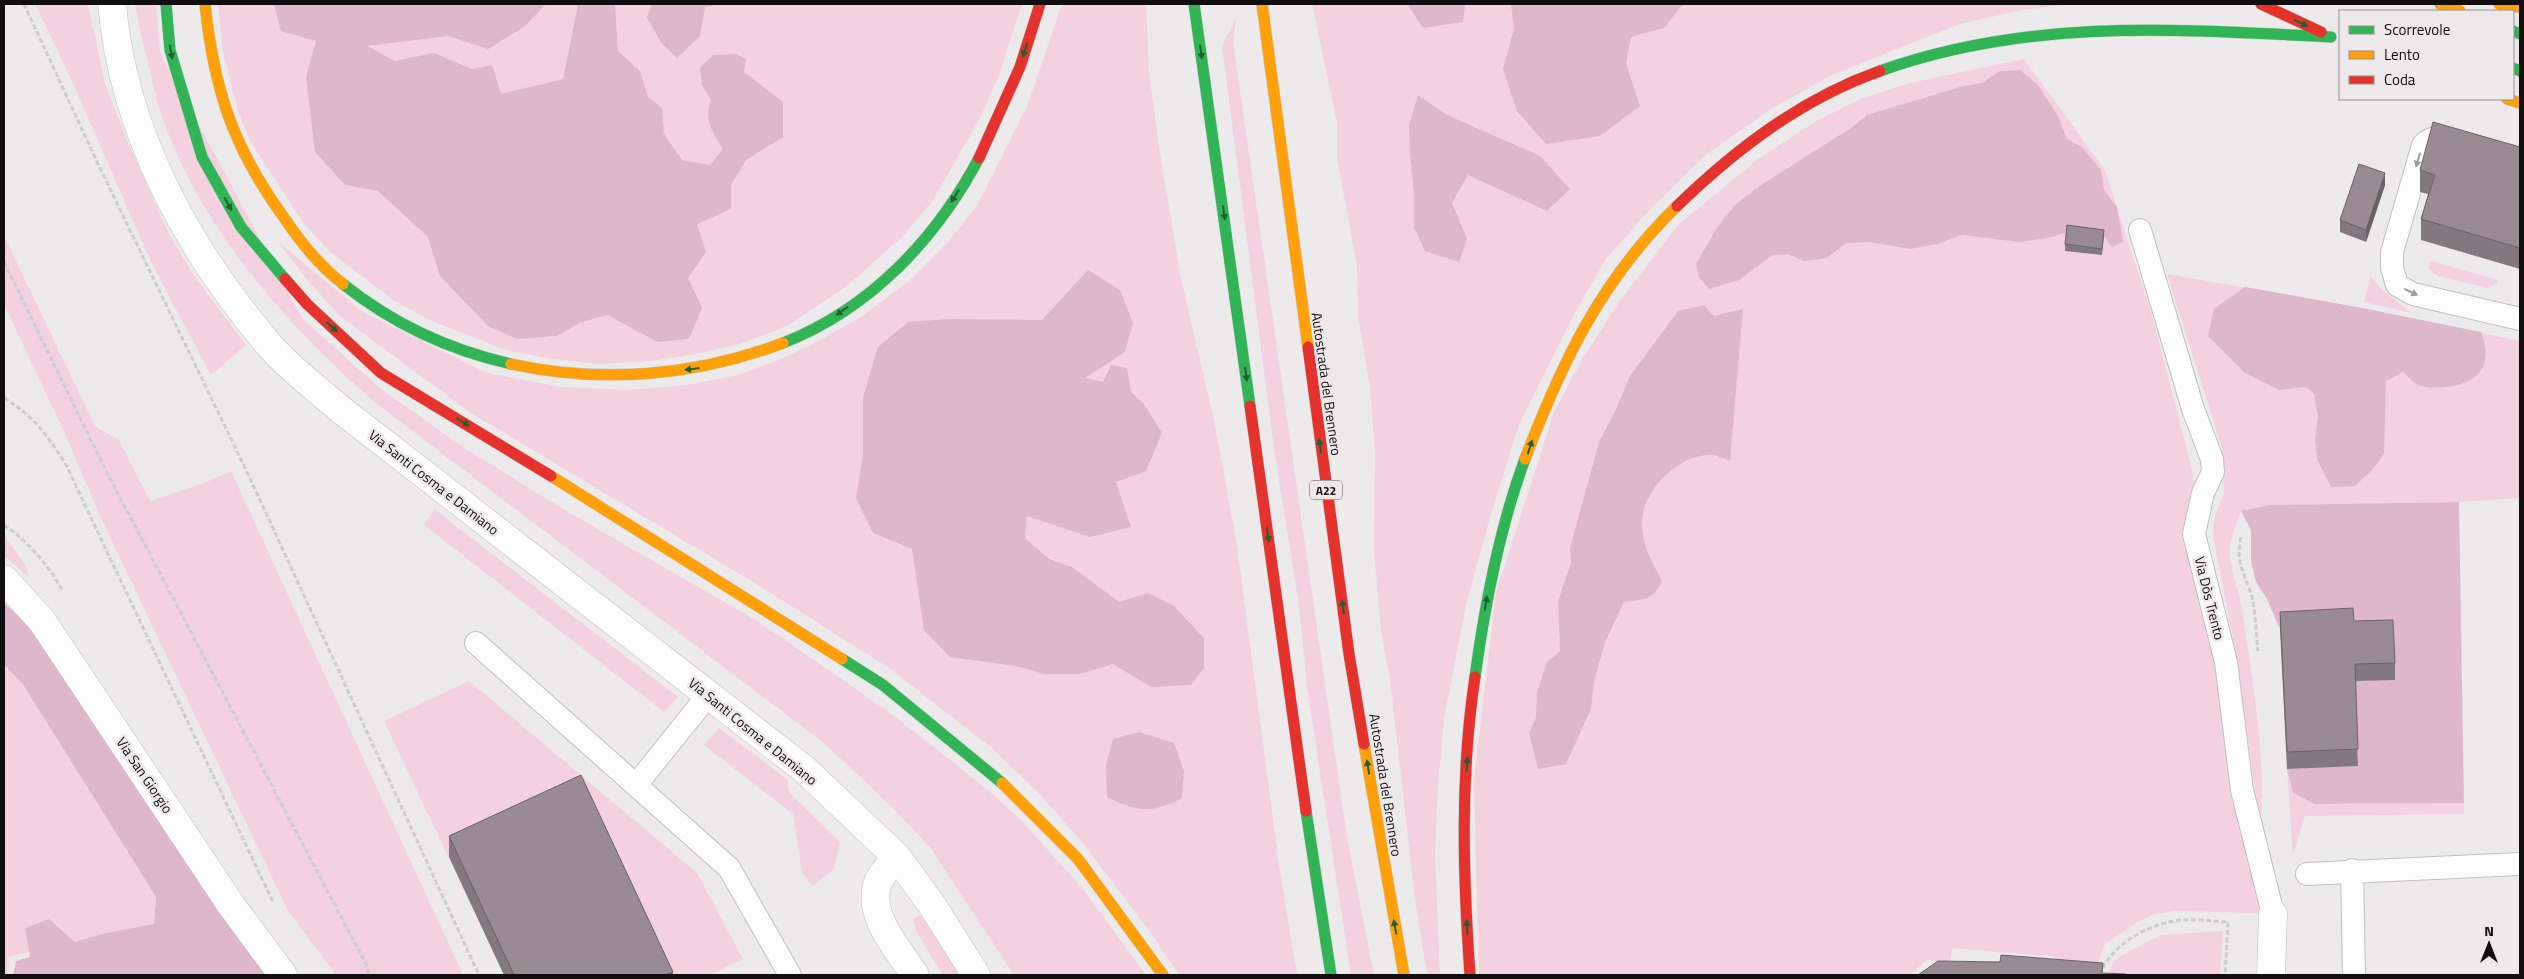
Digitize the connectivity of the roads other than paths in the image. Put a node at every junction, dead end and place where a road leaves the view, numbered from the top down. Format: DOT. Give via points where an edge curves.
graph roads {
  1 [pos="112,4"];
  2 [pos="166,4"];
  3 [pos="205,4"];
  4 [pos="1040,4"];
  5 [pos="1194,4"];
  6 [pos="1262,4"];
  7 [pos="2261,4"];
  8 [pos="2440,4"];
  9 [pos="2499,4"];
  10 [pos="2520,7"];
  11 [pos="2457,10"];
  12 [pos="2336,39"];
  13 [pos="2476,147"];
  14 [pos="2140,230"];
  15 [pos="2520,319"];
  16 [pos="4,578"];
  17 [pos="476,643"];
  18 [pos="710,694"];
  19 [pos="636,785"];
  20 [pos="897,857"];
  21 [pos="2520,864"];
  22 [pos="2352,870"];
  23 [pos="2307,874"];
  24 [pos="2273,914"];
  25 [pos="283,975"];
  26 [pos="790,975"];
  27 [pos="915,975"];
  28 [pos="976,975"];
  29 [pos="1163,975"];
  30 [pos="1331,975"];
  31 [pos="1404,975"];
  32 [pos="1470,975"];
  33 [pos="2272,975"];
  34 [pos="2354,975"];
  1 -- 18 [label="street, Via Santi Cosma e Damiano" via="132,106 168,197 207,265 271,347 340,409"];
  2 -- 29 [label="highway, one-way" via="170,50 202,157 240,227 308,304 381,373 639,530 882,685 995,776 1078,859"];
  4 -- 3 [label="highway, one-way" via="1011,89 983,150 954,199 916,251 873,289 824,323 774,347 704,368 632,376 573,376 503,364 444,344 390,318 339,282 296,237 250,168 230,124 217,80 208,40"];
  5 -- 30 [label="highway, one-way"];
  31 -- 6 [label="highway, Autostrada del Brennero / A22, one-way" via="1349,654"];
  7 -- 12 [label="highway, one-way"];
  8 -- 11 [label="highway"];
  9 -- 10 [label="highway"];
  32 -- 12 [label="highway, one-way" via="1463,845 1468,736 1486,600 1507,516 1557,376 1621,267 1665,218 1719,164 1763,131 1820,97 1869,75 1937,54 2007,40 2097,30 2180,30"];
  13 -- 15 [label="lane, one-way" via="2441,137 2430,139 2423,145 2392,252 2392,268 2397,285 2413,294"];
  14 -- 24 [label="lane, Via Dòs Trento" via="2193,409 2212,459 2213,472 2203,493 2194,534 2226,662 2242,790"];
  16 -- 25 [label="street, Via San Giorgio" via="42,621 231,905"];
  17 -- 19 [label="lane"];
  18 -- 19 [label="lane"];
  18 -- 20 [label="street, Via Santi Cosma e Damiano" via="804,769"];
  19 -- 26 [label="lane" via="729,868"];
  20 -- 27 [label="street" via="879,881 876,911"];
  20 -- 28 [label="street, Via Santi Cosma e Damiano"];
  21 -- 22 [label="lane"];
  22 -- 23 [label="lane"];
  22 -- 34 [label="lane"];
  24 -- 33 [label="street, Via Dòs Trento"];
}
